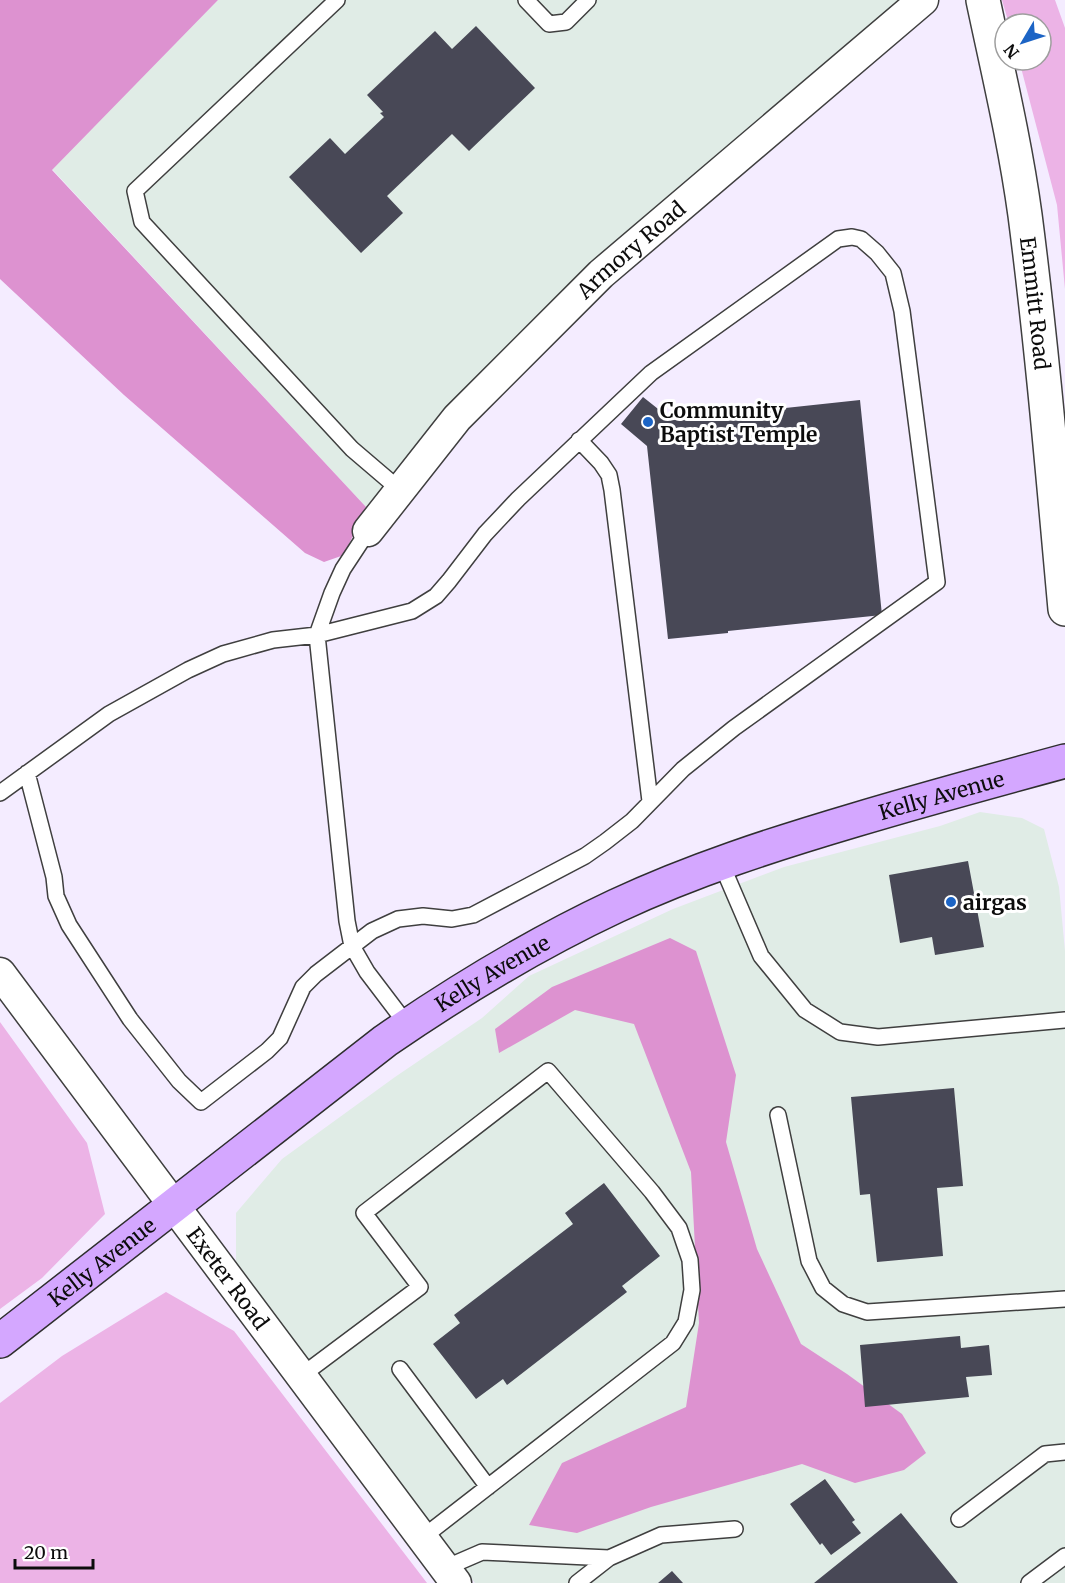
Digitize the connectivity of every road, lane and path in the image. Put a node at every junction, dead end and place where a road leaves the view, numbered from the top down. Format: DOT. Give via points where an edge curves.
graph roads {
  1 [pos="337,0"];
  2 [pos="526,0"];
  3 [pos="588,0"];
  4 [pos="923,0"];
  5 [pos="982,0"];
  6 [pos="579,440"];
  7 [pos="400,490"];
  8 [pos="368,531"];
  9 [pos="1065,609"];
  10 [pos="317,635"];
  11 [pos="1065,761"];
  12 [pos="27,773"];
  13 [pos="0,793"];
  14 [pos="650,801"];
  15 [pos="721,862"];
  16 [pos="352,946"];
  17 [pos="0,974"];
  18 [pos="1065,1020"];
  19 [pos="408,1026"];
  20 [pos="778,1115"];
  21 [pos="174,1206"];
  22 [pos="1065,1299"];
  23 [pos="0,1341"];
  24 [pos="400,1369"];
  25 [pos="301,1376"];
  26 [pos="1065,1452"];
  27 [pos="488,1486"];
  28 [pos="959,1519"];
  29 [pos="735,1529"];
  30 [pos="423,1538"];
  31 [pos="1065,1556"];
  32 [pos="609,1558"];
  33 [pos="451,1575"];
  34 [pos="577,1583"];
  35 [pos="1029,1583"];
  1 -- 7 [label="lane" via="135,190 142,222 352,449"];
  2 -- 3 [label="lane" via="549,24 566,22"];
  4 -- 7 [label="street, Armory Road" via="601,274 457,418"];
  5 -- 9 [label="street, Emmitt Road" via="1025,214"];
  6 -- 10 [label="lane" via="505,513 436,596 412,611"];
  6 -- 14 [label="lane" via="609,475 612,490"];
  6 -- 14 [label="lane" via="651,373 838,239 861,239 893,273 902,310 937,582 734,728"];
  7 -- 8 [label="street, Armory Road"];
  8 -- 10 [label="lane" via="339,577"];
  10 -- 12 [label="lane" via="273,640 223,654 188,670 109,714"];
  10 -- 16 [label="lane"];
  11 -- 15 [label="main road, Kelly Avenue"];
  12 -- 13 [label="lane"];
  12 -- 16 [label="lane" via="56,896 69,925 130,1019 179,1081 201,1102 280,1038 303,987"];
  14 -- 16 [label="lane" via="585,856 473,915 398,919"];
  15 -- 18 [label="lane" via="761,956 806,1010 840,1032 878,1037"];
  15 -- 19 [label="main road, Kelly Avenue" via="568,929 490,972"];
  16 -- 19 [label="lane"];
  17 -- 21 [label="street, Exeter Road"];
  19 -- 21 [label="main road, Kelly Avenue"];
  20 -- 22 [label="lane" via="809,1261 824,1288 843,1304 867,1312"];
  21 -- 23 [label="main road, Kelly Avenue"];
  21 -- 25 [label="street, Exeter Road"];
  24 -- 27 [label="lane"];
  25 -- 27 [label="lane" via="420,1287 364,1214 548,1071 679,1228 690,1260 692,1290 686,1322 673,1343"];
  25 -- 30 [label="street, Exeter Road"];
  26 -- 28 [label="lane" via="1045,1454"];
  27 -- 30 [label="lane"];
  29 -- 32 [label="lane" via="662,1535"];
  30 -- 33 [label="street, Exeter Road"];
  31 -- 35 [label="lane"];
  32 -- 33 [label="lane" via="482,1552"];
  32 -- 34 [label="lane"];
}
